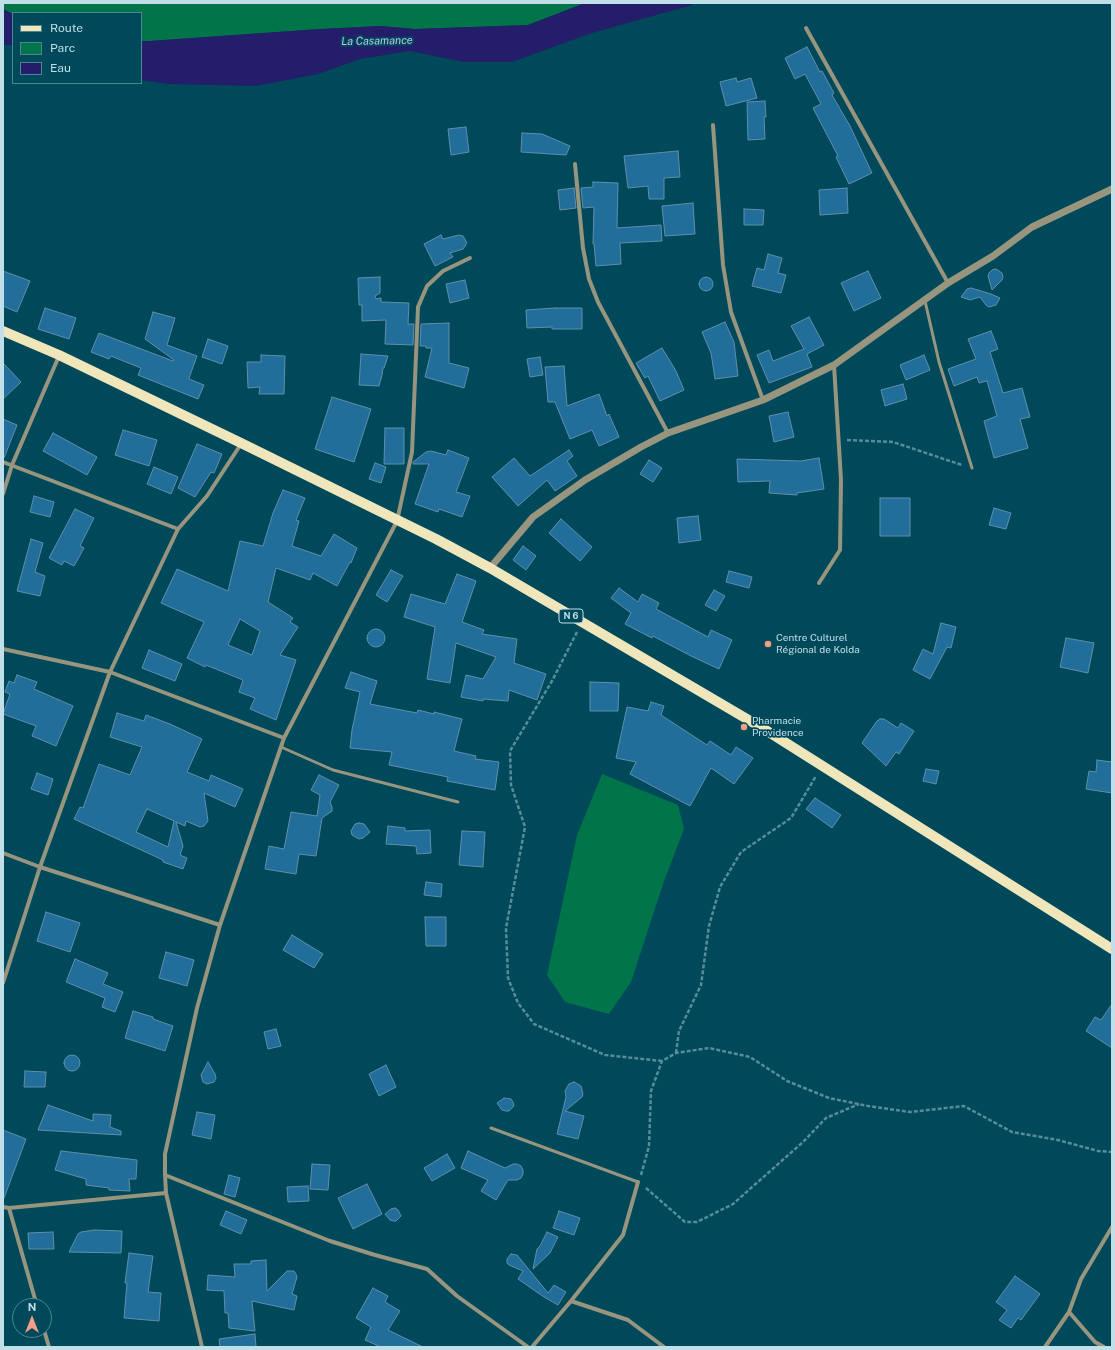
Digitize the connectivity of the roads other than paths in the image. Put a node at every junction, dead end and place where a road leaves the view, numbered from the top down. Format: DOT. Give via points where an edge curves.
graph roads {
  1 [pos="806,28"];
  2 [pos="713,124"];
  3 [pos="575,164"];
  4 [pos="1112,189"];
  5 [pos="470,258"];
  6 [pos="948,284"];
  7 [pos="925,301"];
  8 [pos="3,331"];
  9 [pos="59,355"];
  10 [pos="834,365"];
  11 [pos="763,400"];
  12 [pos="668,433"];
  13 [pos="241,443"];
  14 [pos="3,462"];
  15 [pos="12,465"];
  16 [pos="972,468"];
  17 [pos="3,494"];
  18 [pos="397,521"];
  19 [pos="178,529"];
  20 [pos="490,568"];
  21 [pos="819,584"];
  22 [pos="3,649"];
  23 [pos="110,672"];
  24 [pos="284,738"];
  25 [pos="281,747"];
  26 [pos="458,802"];
  27 [pos="3,853"];
  28 [pos="40,867"];
  29 [pos="220,925"];
  30 [pos="1112,949"];
  31 [pos="3,983"];
  32 [pos="491,1128"];
  33 [pos="165,1175"];
  34 [pos="638,1182"];
  35 [pos="166,1193"];
  36 [pos="3,1207"];
  37 [pos="9,1208"];
  38 [pos="1112,1227"];
  39 [pos="35,1298"];
  40 [pos="571,1302"];
  41 [pos="1069,1312"];
  42 [pos="202,1347"];
  43 [pos="528,1347"];
  44 [pos="532,1347"];
  45 [pos="664,1347"];
  46 [pos="1045,1347"];
  47 [pos="1104,1347"];
  1 -- 6 [label="street"];
  2 -- 11 [label="street" via="723,265 731,312"];
  3 -- 12 [label="street" via="583,248 589,279 598,302"];
  4 -- 6 [label="street" via="1032,227 993,256"];
  5 -- 18 [label="street" via="443,270 427,286 418,307 412,452"];
  6 -- 7 [label="street"];
  7 -- 10 [label="street"];
  7 -- 16 [label="lane" via="939,362"];
  8 -- 9 [label="main road, N 6"];
  9 -- 13 [label="main road, N 6"];
  9 -- 15 [label="street"];
  10 -- 11 [label="street"];
  10 -- 21 [label="street" via="841,480 840,550"];
  11 -- 12 [label="street"];
  12 -- 20 [label="street" via="585,480 533,517"];
  13 -- 18 [label="main road, N 6"];
  13 -- 19 [label="street" via="207,496"];
  14 -- 15 [label="street"];
  15 -- 17 [label="street"];
  15 -- 19 [label="street"];
  18 -- 20 [label="main road, N 6"];
  18 -- 24 [label="street"];
  19 -- 23 [label="street"];
  20 -- 30 [label="main road, N 6" via="764,729"];
  22 -- 23 [label="street"];
  23 -- 24 [label="street"];
  23 -- 28 [label="street"];
  24 -- 25 [label="street"];
  25 -- 26 [label="lane" via="333,770"];
  25 -- 29 [label="street"];
  27 -- 28 [label="street"];
  28 -- 29 [label="street"];
  28 -- 31 [label="street"];
  29 -- 33 [label="street" via="197,1008 165,1154"];
  32 -- 34 [label="lane"];
  33 -- 35 [label="street"];
  33 -- 43 [label="street" via="330,1241 427,1269 457,1296"];
  34 -- 40 [label="street" via="623,1235"];
  35 -- 37 [label="street"];
  35 -- 42 [label="street"];
  36 -- 37 [label="street"];
  37 -- 39 [label="street"];
  38 -- 41 [label="street" via="1081,1279"];
  40 -- 44 [label="street"];
  40 -- 45 [label="street" via="628,1320"];
  41 -- 46 [label="street"];
  41 -- 47 [label="street" via="1095,1342"];
}
